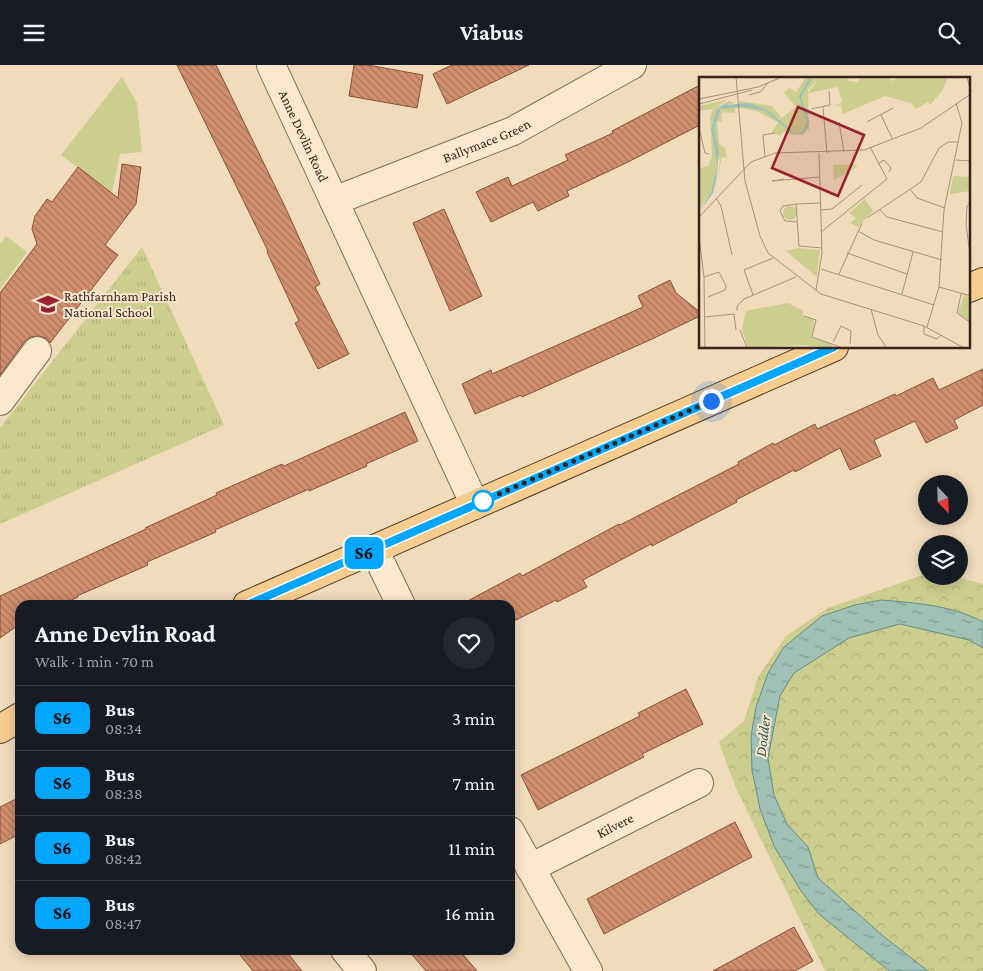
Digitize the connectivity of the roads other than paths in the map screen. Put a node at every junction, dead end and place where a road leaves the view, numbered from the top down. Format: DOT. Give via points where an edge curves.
graph roads {
  1 [pos="271,65"];
  2 [pos="632,65"];
  3 [pos="334,201"];
  4 [pos="983,282"];
  5 [pos="970,288"];
  6 [pos="829,349"];
  7 [pos="37,351"];
  8 [pos="0,401"];
  9 [pos="474,505"];
  10 [pos="374,549"];
  11 [pos="258,600"];
  12 [pos="399,600"];
  13 [pos="15,720"];
  14 [pos="0,729"];
  15 [pos="699,783"];
  16 [pos="515,840"];
  17 [pos="530,868"];
  18 [pos="349,955"];
  19 [pos="362,971"];
  20 [pos="588,971"];
  1 -- 3 [label="street, Anne Devlin Road"];
  2 -- 3 [label="street, Ballymace Green" via="513,131"];
  3 -- 9 [label="street, Anne Devlin Road"];
  4 -- 5 [label="main road"];
  6 -- 9 [label="main road"];
  7 -- 8 [label="street"];
  9 -- 10 [label="main road"];
  10 -- 11 [label="main road"];
  10 -- 12 [label="street"];
  13 -- 14 [label="main road"];
  15 -- 17 [label="street, Kilvere"];
  16 -- 17 [label="street"];
  17 -- 20 [label="street"];
  18 -- 19 [label="street"];
}
